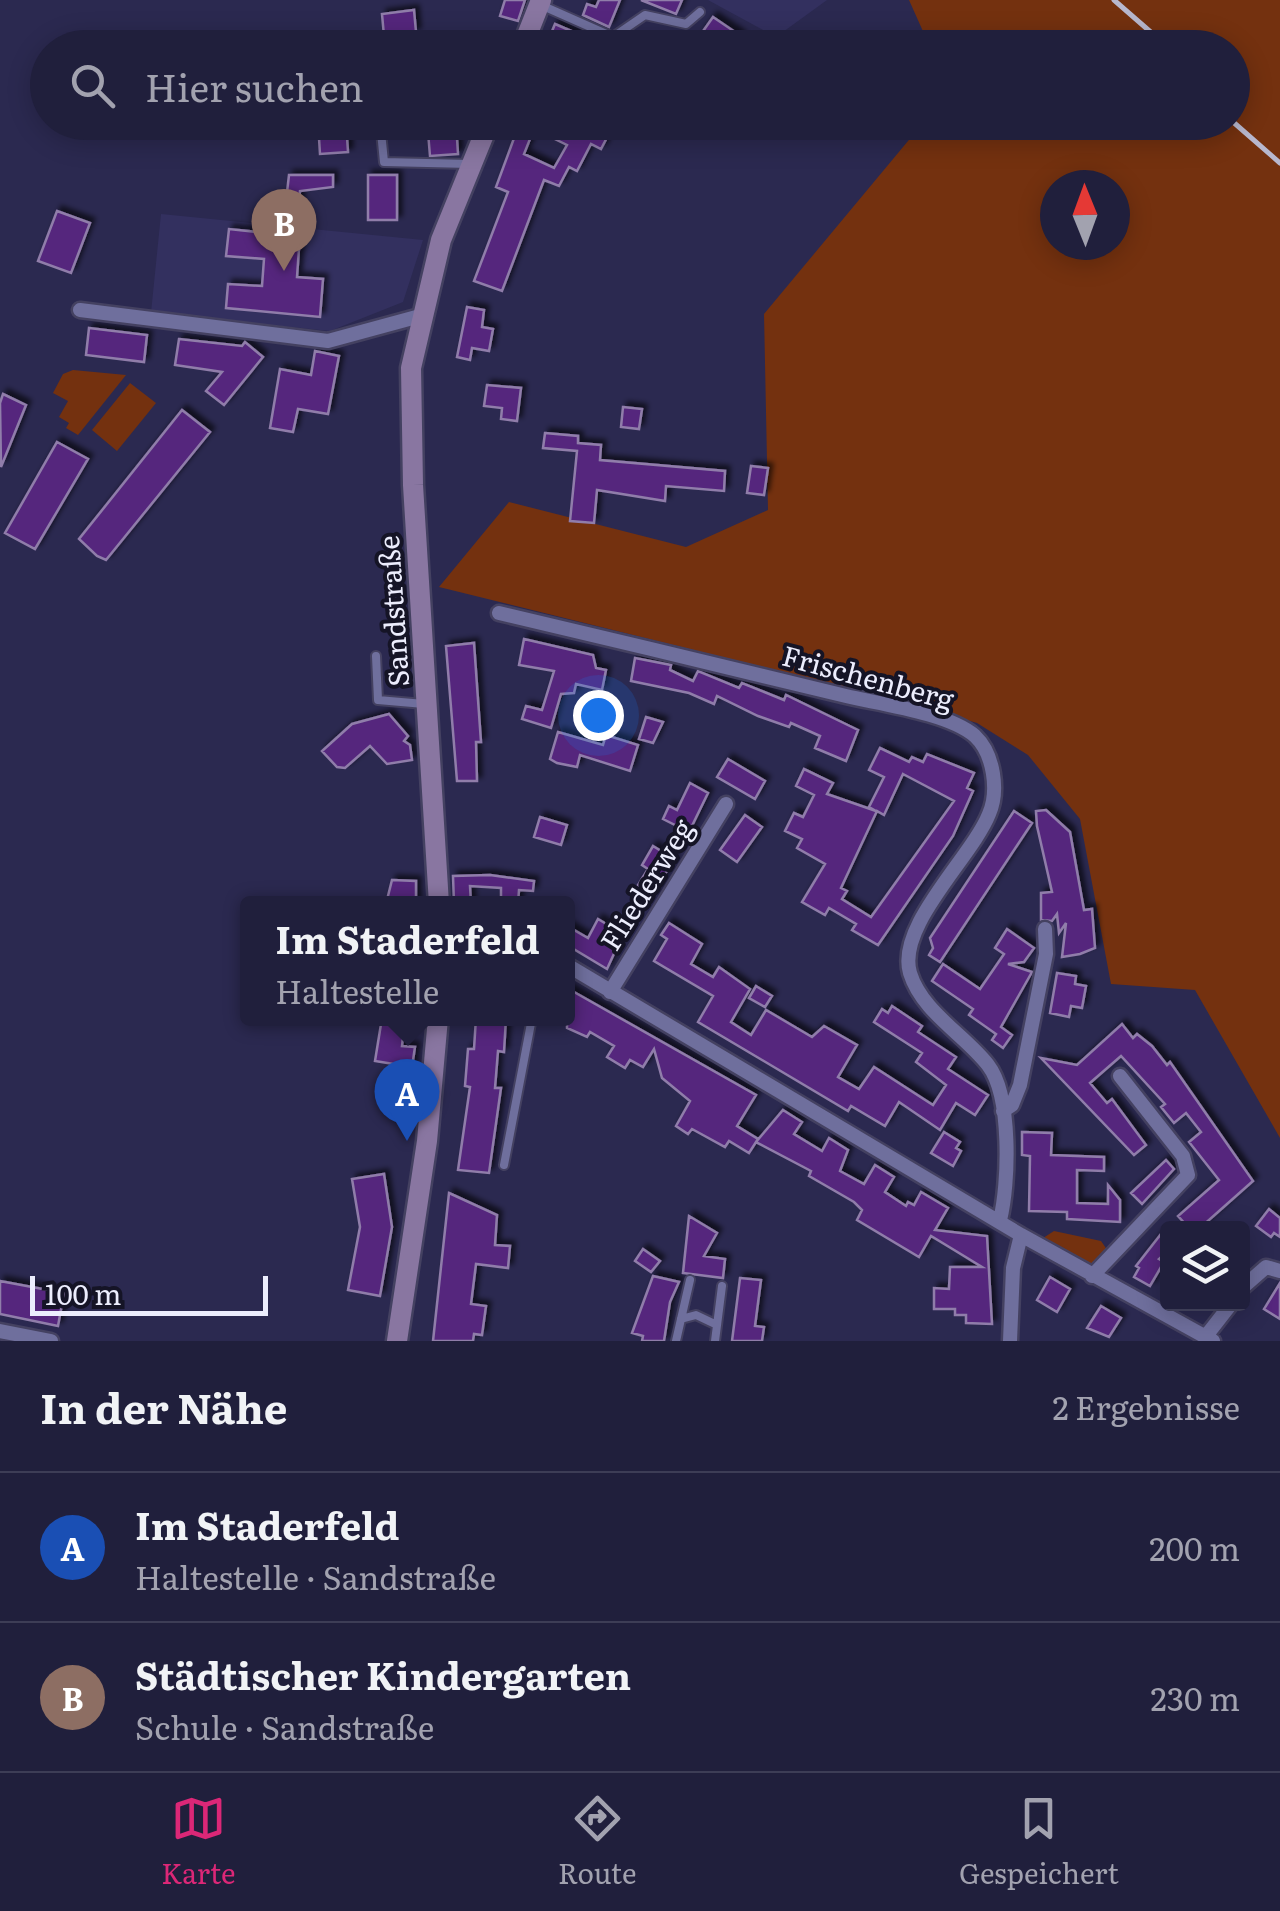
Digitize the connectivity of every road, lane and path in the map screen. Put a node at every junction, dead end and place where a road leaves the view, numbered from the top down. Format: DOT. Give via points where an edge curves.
graph roads {
  1 [pos="540,2"];
  2 [pos="700,12"];
  3 [pos="529,30"];
  4 [pos="598,30"];
  5 [pos="625,30"];
  6 [pos="382,140"];
  7 [pos="481,140"];
  8 [pos="471,164"];
  9 [pos="80,310"];
  10 [pos="420,316"];
  11 [pos="499,614"];
  12 [pos="376,656"];
  13 [pos="428,704"];
  14 [pos="726,804"];
  15 [pos="439,896"];
  16 [pos="1045,928"];
  17 [pos="575,971"];
  18 [pos="610,992"];
  19 [pos="437,1026"];
  20 [pos="530,1026"];
  21 [pos="1120,1076"];
  22 [pos="1003,1111"];
  23 [pos="504,1165"];
  24 [pos="1000,1220"];
  25 [pos="1021,1235"];
  26 [pos="1280,1271"];
  27 [pos="1092,1276"];
  28 [pos="690,1280"];
  29 [pos="1250,1281"];
  30 [pos="722,1286"];
  31 [pos="1227,1311"];
  32 [pos="681,1319"];
  33 [pos="717,1325"];
  34 [pos="0,1331"];
  35 [pos="1210,1338"];
  36 [pos="51,1341"];
  37 [pos="396,1341"];
  38 [pos="676,1341"];
  39 [pos="715,1341"];
  40 [pos="1010,1341"];
  1 -- 3 [label="street"];
  1 -- 4 [label="lane"];
  2 -- 5 [label="lane" via="686,24 646,15"];
  6 -- 8 [label="lane" via="384,162"];
  7 -- 8 [label="street, Sandstraße"];
  8 -- 10 [label="street, Sandstraße"];
  9 -- 10 [label="street" via="328,341"];
  10 -- 13 [label="street, Sandstraße" via="410,422"];
  11 -- 22 [label="street, Frischenberg" via="953,723 976,737 993,771 990,813 914,932 909,970 919,992 988,1066"];
  12 -- 13 [label="lane" via="378,700"];
  13 -- 15 [label="street, Sandstraße"];
  14 -- 18 [label="street, Fliederweg"];
  16 -- 22 [label="street, Frischenberg" via="1046,954 1020,1085"];
  17 -- 18 [label="street"];
  18 -- 24 [label="street"];
  19 -- 37 [label="street" via="428,1141"];
  20 -- 23 [label="lane"];
  21 -- 27 [label="street" via="1184,1156 1188,1175"];
  22 -- 24 [label="street, Frischenberg" via="1006,1195"];
  24 -- 25 [label="street"];
  25 -- 27 [label="street"];
  25 -- 40 [label="street"];
  26 -- 29 [label="street" via="1266,1267"];
  27 -- 35 [label="street"];
  28 -- 32 [label="lane"];
  30 -- 33 [label="lane"];
  31 -- 35 [label="street"];
  32 -- 33 [label="lane" via="696,1315"];
  32 -- 38 [label="lane"];
  33 -- 39 [label="lane"];
  34 -- 36 [label="street"];
}
